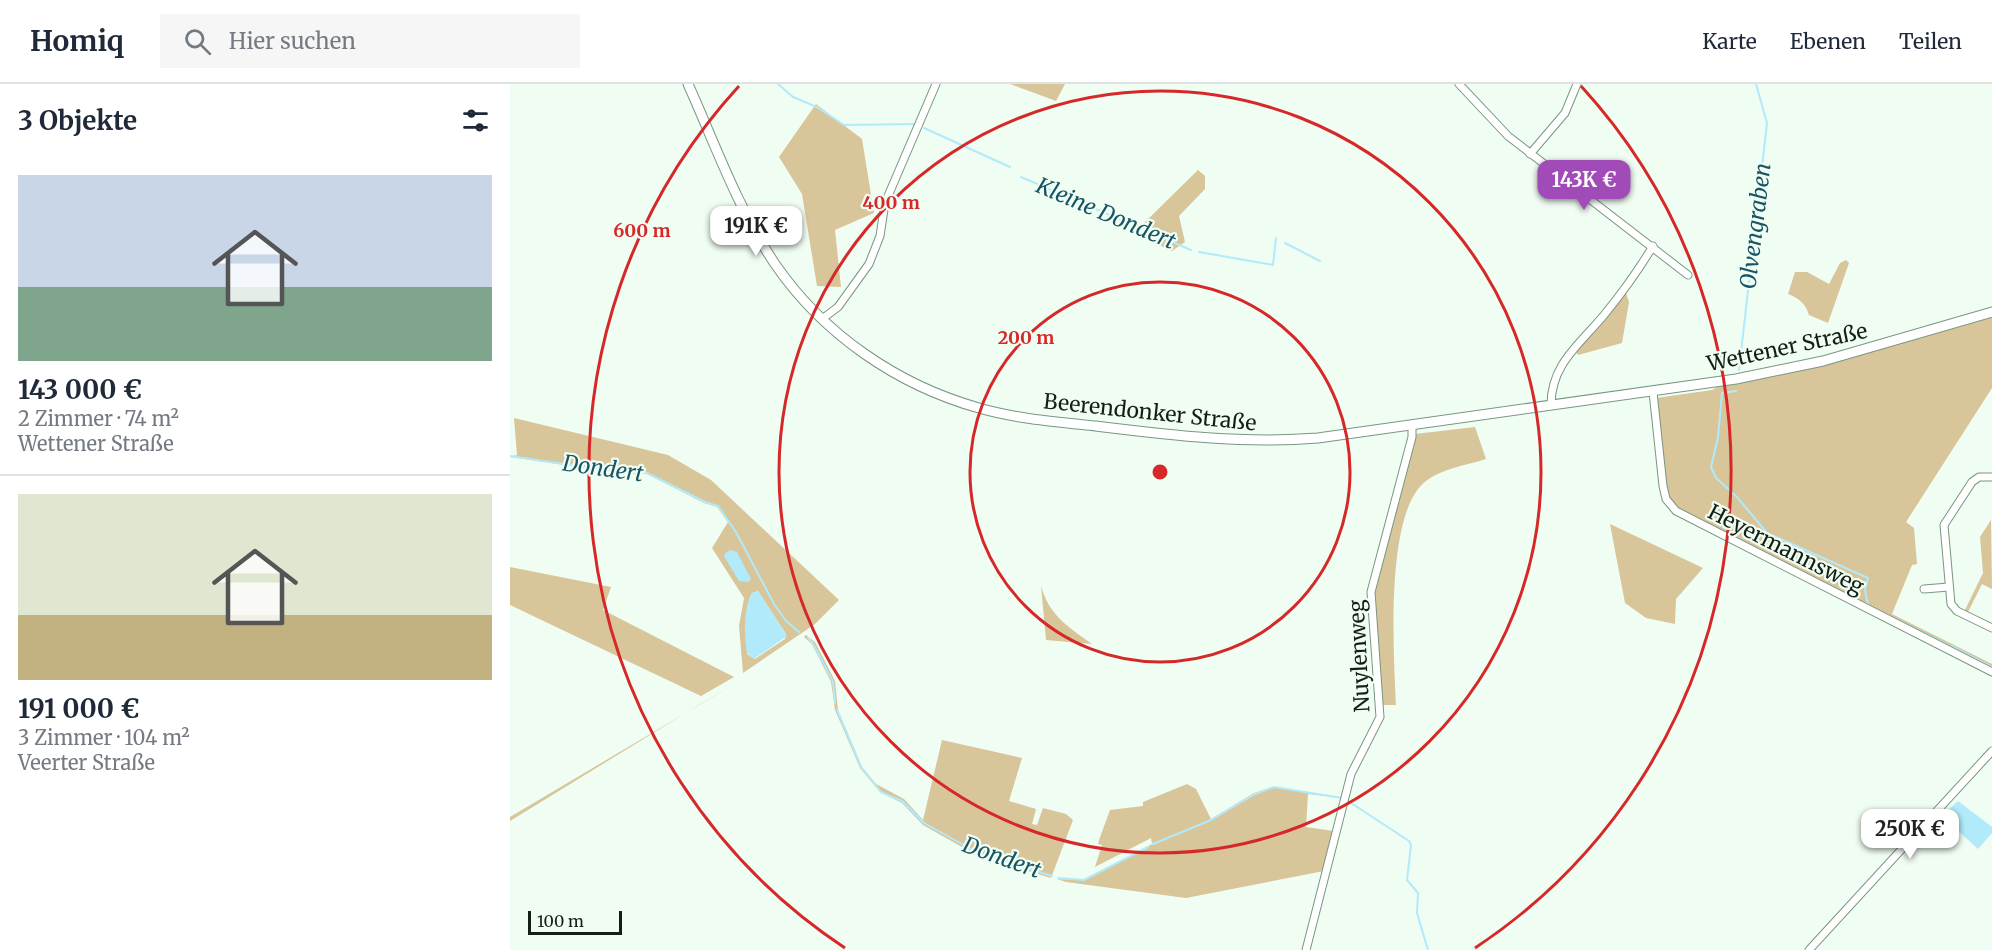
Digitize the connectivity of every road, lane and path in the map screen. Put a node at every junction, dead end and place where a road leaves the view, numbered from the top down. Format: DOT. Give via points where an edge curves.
graph roads {
  1 [pos="688,84"];
  2 [pos="936,84"];
  3 [pos="1459,84"];
  4 [pos="1577,84"];
  5 [pos="1530,154"];
  6 [pos="1653,246"];
  7 [pos="1688,274"];
  8 [pos="1992,312"];
  9 [pos="822,319"];
  10 [pos="1653,392"];
  11 [pos="1586,401"];
  12 [pos="1551,405"];
  13 [pos="1412,425"];
  14 [pos="1992,477"];
  15 [pos="1949,587"];
  16 [pos="1924,589"];
  17 [pos="1992,628"];
  18 [pos="1992,672"];
  19 [pos="1992,752"];
  20 [pos="1306,950"];
  21 [pos="1809,950"];
  1 -- 9 [label="street, Beerendonker Straße" via="749,218 776,264"];
  2 -- 9 [label="street" via="885,203 880,236 869,264 838,307"];
  3 -- 5 [label="street"];
  4 -- 5 [label="street" via="1565,113"];
  5 -- 6 [label="street"];
  6 -- 7 [label="street"];
  6 -- 12 [label="street" via="1632,280 1563,360 1554,378"];
  8 -- 10 [label="street, Wettener Straße" via="1823,361"];
  9 -- 13 [label="street, Beerendonker Straße" via="895,374 994,412 1214,440 1296,440"];
  10 -- 11 [label="street, Wettener Straße"];
  10 -- 18 [label="street, Heyermannsweg" via="1663,486 1666,499 1676,511"];
  11 -- 12 [label="street, Beerendonker Straße"];
  12 -- 13 [label="street, Beerendonker Straße"];
  13 -- 20 [label="street, Nuylenweg" via="1371,592 1380,717 1352,774"];
  14 -- 15 [label="street" via="1979,477 1972,482 1944,525"];
  15 -- 16 [label="street"];
  15 -- 17 [label="street" via="1953,608"];
  19 -- 21 [label="street"];
}
